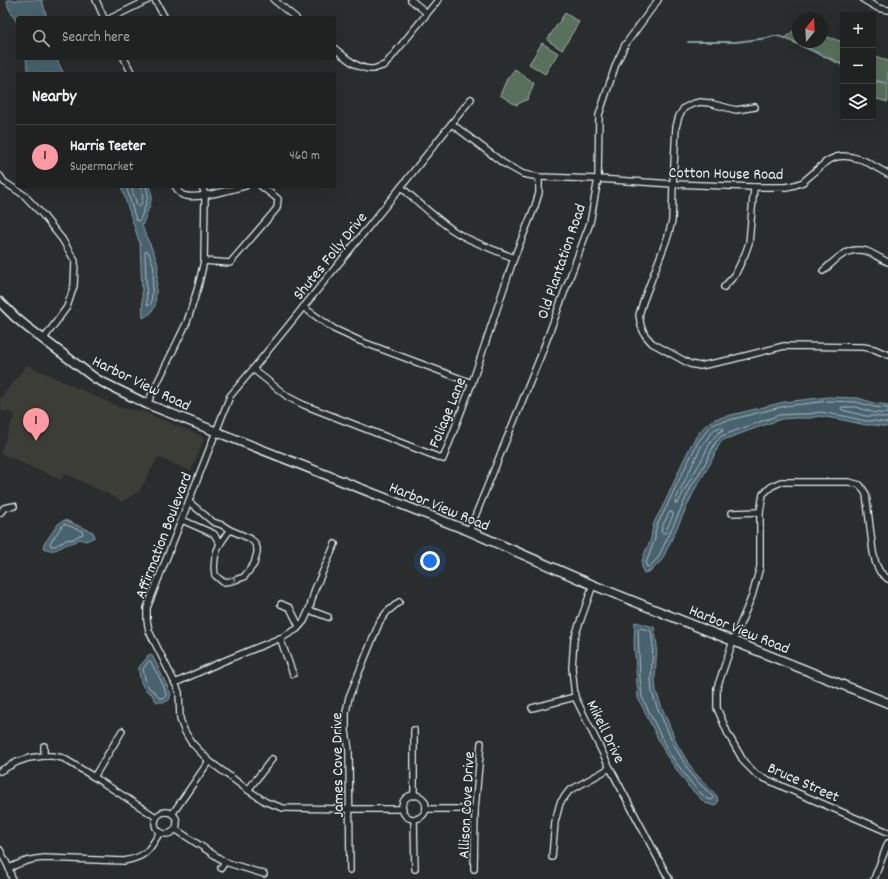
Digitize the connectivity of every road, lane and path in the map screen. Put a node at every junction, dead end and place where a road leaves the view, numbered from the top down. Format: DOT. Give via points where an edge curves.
graph roads {
  1 [pos="96,0"];
  2 [pos="148,0"];
  3 [pos="155,0"];
  4 [pos="274,0"];
  5 [pos="412,0"];
  6 [pos="438,0"];
  7 [pos="864,0"];
  8 [pos="657,1"];
  9 [pos="888,10"];
  10 [pos="427,13"];
  11 [pos="103,16"];
  12 [pos="115,16"];
  13 [pos="164,16"];
  14 [pos="294,16"];
  15 [pos="336,50"];
  16 [pos="125,60"];
  17 [pos="131,72"];
  18 [pos="471,98"];
  19 [pos="755,107"];
  20 [pos="452,124"];
  21 [pos="888,174"];
  22 [pos="0,176"];
  23 [pos="539,177"];
  24 [pos="598,179"];
  25 [pos="672,184"];
  26 [pos="401,187"];
  27 [pos="754,187"];
  28 [pos="176,188"];
  29 [pos="203,188"];
  30 [pos="236,188"];
  31 [pos="264,188"];
  32 [pos="205,195"];
  33 [pos="514,258"];
  34 [pos="204,261"];
  35 [pos="888,262"];
  36 [pos="823,271"];
  37 [pos="724,287"];
  38 [pos="0,302"];
  39 [pos="303,307"];
  40 [pos="43,340"];
  41 [pos="888,355"];
  42 [pos="253,369"];
  43 [pos="472,383"];
  44 [pos="147,404"];
  45 [pos="216,432"];
  46 [pos="189,502"];
  47 [pos="14,506"];
  48 [pos="760,512"];
  49 [pos="0,513"];
  50 [pos="732,513"];
  51 [pos="182,520"];
  52 [pos="230,530"];
  53 [pos="469,531"];
  54 [pos="220,544"];
  55 [pos="335,544"];
  56 [pos="888,579"];
  57 [pos="593,585"];
  58 [pos="399,602"];
  59 [pos="281,604"];
  60 [pos="309,610"];
  61 [pos="328,617"];
  62 [pos="299,626"];
  63 [pos="280,638"];
  64 [pos="732,641"];
  65 [pos="293,674"];
  66 [pos="175,683"];
  67 [pos="575,697"];
  68 [pos="888,703"];
  69 [pos="532,708"];
  70 [pos="414,730"];
  71 [pos="122,731"];
  72 [pos="481,743"];
  73 [pos="44,746"];
  74 [pos="44,756"];
  75 [pos="272,759"];
  76 [pos="209,761"];
  77 [pos="610,768"];
  78 [pos="0,771"];
  79 [pos="94,776"];
  80 [pos="248,790"];
  81 [pos="414,796"];
  82 [pos="350,809"];
  83 [pos="402,809"];
  84 [pos="426,809"];
  85 [pos="475,810"];
  86 [pos="173,813"];
  87 [pos="156,817"];
  88 [pos="414,819"];
  89 [pos="175,829"];
  90 [pos="160,832"];
  91 [pos="888,832"];
  92 [pos="888,843"];
  93 [pos="0,850"];
  94 [pos="552,857"];
  95 [pos="225,862"];
  96 [pos="9,868"];
  97 [pos="221,868"];
  98 [pos="415,869"];
  99 [pos="474,869"];
  100 [pos="350,870"];
  101 [pos="264,874"];
  102 [pos="12,879"];
  103 [pos="669,879"];
  104 [pos="874,879"];
  1 -- 11 [label="street"];
  2 -- 12 [label="street"];
  3 -- 13 [label="street"];
  4 -- 14 [label="street"];
  5 -- 10 [label="street"];
  6 -- 10 [label="street"];
  7 -- 9 [label="street"];
  8 -- 24 [label="street, Old Plantation Road" via="625,45 599,115"];
  10 -- 15 [label="street" via="385,65 373,69 361,67"];
  16 -- 17 [label="street"];
  18 -- 20 [label="street, Shutes Folly Drive"];
  19 -- 25 [label="street" via="736,110 700,102 684,108 676,127"];
  20 -- 23 [label="street, Cotton House Road" via="503,163 523,174"];
  20 -- 26 [label="street, Shutes Folly Drive"];
  21 -- 27 [label="street, Cotton House Road" via="862,160 843,156 827,161 803,182 795,185"];
  22 -- 40 [label="street" via="4,182 24,195 42,214 62,239 75,261 74,286 67,307"];
  23 -- 24 [label="street, Cotton House Road"];
  23 -- 33 [label="street, Foliage Lane" via="539,193 535,206"];
  24 -- 25 [label="street, Cotton House Road"];
  24 -- 53 [label="street, Old Plantation Road" via="590,223 541,355"];
  25 -- 27 [label="street, Cotton House Road"];
  25 -- 41 [label="street" via="672,221 639,315 645,335 652,343 690,364 700,366 784,346 862,347"];
  26 -- 33 [label="street" via="455,232"];
  26 -- 39 [label="street, Shutes Folly Drive"];
  27 -- 37 [label="street" via="745,254 735,275"];
  28 -- 32 [label="street" via="189,197"];
  29 -- 32 [label="street"];
  30 -- 32 [label="street"];
  31 -- 34 [label="street" via="278,199 274,213 230,263"];
  32 -- 34 [label="street"];
  33 -- 43 [label="street, Foliage Lane"];
  34 -- 44 [label="street" via="187,322"];
  35 -- 36 [label="street" via="866,251 853,249 844,253"];
  38 -- 40 [label="main road, Harbor View Road"];
  39 -- 42 [label="street, Shutes Folly Drive"];
  39 -- 43 [label="street" via="334,329 360,341"];
  40 -- 44 [label="main road, Harbor View Road" via="96,378"];
  42 -- 43 [label="street, Foliage Lane" via="288,397 304,405 443,459"];
  42 -- 45 [label="street, Shutes Folly Drive" via="230,396"];
  44 -- 45 [label="main road, Harbor View Road"];
  45 -- 46 [label="street, Affirmation Boulevard"];
  45 -- 53 [label="main road, Harbor View Road"];
  46 -- 51 [label="street, Affirmation Boulevard"];
  46 -- 52 [label="street" via="213,522"];
  47 -- 49 [label="street" via="4,508"];
  48 -- 50 [label="street"];
  48 -- 56 [label="street, Bruce Street" via="763,494 781,482 849,482 860,485 866,494 876,564"];
  48 -- 64 [label="street, Bruce Street" via="760,567 752,596"];
  51 -- 54 [label="street" via="214,534"];
  51 -- 66 [label="street, Affirmation Boulevard" via="148,608 147,620 149,631"];
  52 -- 54 [label="street"];
  54 -- 52 [label="street, one-way" via="214,558 215,575 223,582 232,582 244,577 254,564 257,548 250,538"];
  53 -- 57 [label="main road, Harbor View Road"];
  55 -- 60 [label="street" via="315,589"];
  57 -- 64 [label="main road, Harbor View Road"];
  57 -- 67 [label="street, Mikell Drive" via="574,639 572,668"];
  58 -- 82 [label="street, James Cove Drive" via="380,621 349,697 346,731 349,750"];
  59 -- 62 [label="street" via="290,608"];
  60 -- 61 [label="street"];
  60 -- 62 [label="street"];
  62 -- 63 [label="street"];
  63 -- 65 [label="street"];
  63 -- 66 [label="street"];
  64 -- 68 [label="main road, Harbor View Road"];
  64 -- 91 [label="street, Bruce Street" via="717,688 717,708 744,762 757,775"];
  66 -- 76 [label="street, Affirmation Boulevard" via="179,692 180,719 184,730 191,742"];
  67 -- 69 [label="street"];
  67 -- 77 [label="street, Mikell Drive"];
  70 -- 81 [label="street"];
  71 -- 79 [label="street"];
  72 -- 85 [label="street, Allison Cove Drive"];
  73 -- 74 [label="street"];
  74 -- 78 [label="street" via="17,762"];
  74 -- 79 [label="street" via="63,758"];
  75 -- 80 [label="street"];
  76 -- 80 [label="street, Affirmation Boulevard"];
  76 -- 86 [label="street"];
  77 -- 94 [label="street" via="570,791 560,803 555,822"];
  77 -- 103 [label="street, Mikell Drive"];
  79 -- 87 [label="street"];
  80 -- 82 [label="street, Affirmation Boulevard" via="266,802 283,808"];
  81 -- 83 [label="street" via="406,798"];
  81 -- 84 [label="street" via="423,799"];
  82 -- 83 [label="street, Affirmation Boulevard"];
  82 -- 100 [label="street, James Cove Drive"];
  83 -- 88 [label="street" via="409,818"];
  84 -- 85 [label="street"];
  84 -- 88 [label="street" via="420,818"];
  85 -- 99 [label="street, Allison Cove Drive"];
  86 -- 87 [label="street" via="161,812"];
  86 -- 89 [label="street" via="177,821"];
  87 -- 90 [label="street" via="155,824"];
  88 -- 98 [label="street"];
  89 -- 90 [label="street" via="168,834"];
  89 -- 95 [label="street"];
  90 -- 96 [label="street" via="148,851 132,859 44,858 22,861"];
  92 -- 104 [label="street"];
  93 -- 96 [label="street"];
  95 -- 97 [label="street"];
  95 -- 101 [label="street"];
  96 -- 102 [label="street"];
}
